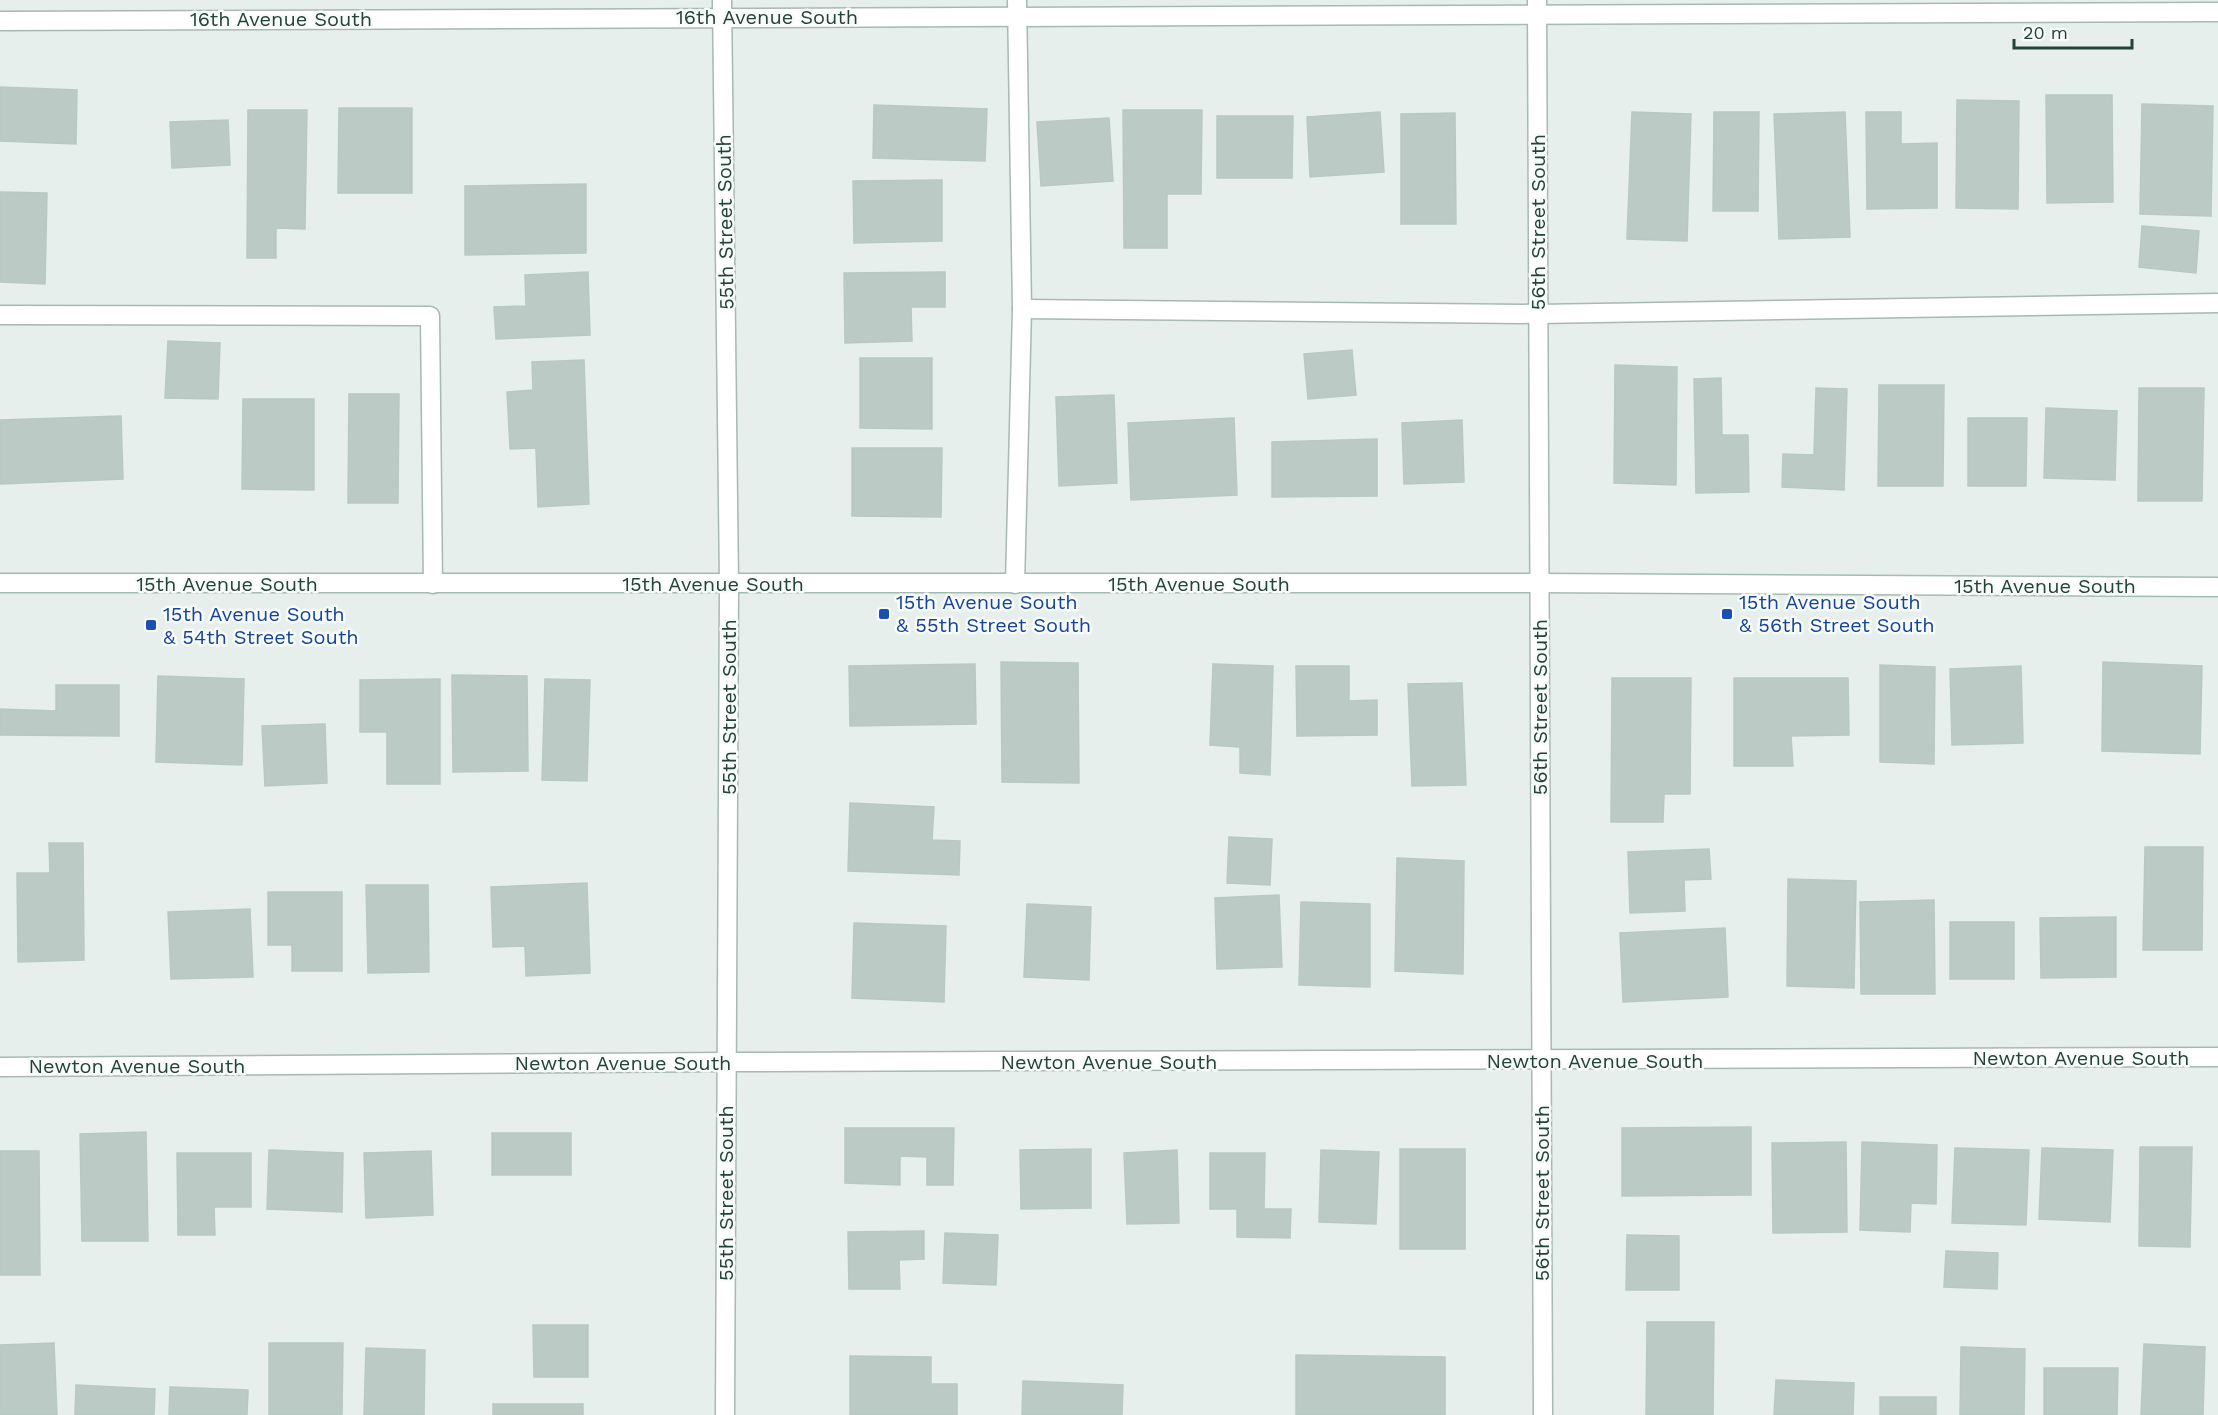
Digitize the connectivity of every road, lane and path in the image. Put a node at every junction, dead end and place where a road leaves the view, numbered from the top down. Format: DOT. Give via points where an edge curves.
graph roads {
  1 [pos="1537,7"];
  2 [pos="1017,8"];
  3 [pos="722,9"];
  4 [pos="2218,12"];
  5 [pos="0,21"];
  6 [pos="2218,303"];
  7 [pos="1022,309"];
  8 [pos="1538,314"];
  9 [pos="0,315"];
  10 [pos="0,583"];
  11 [pos="1540,583"];
  12 [pos="433,584"];
  13 [pos="729,584"];
  14 [pos="1015,584"];
  15 [pos="2218,587"];
  16 [pos="2218,1058"];
  17 [pos="1541,1061"];
  18 [pos="727,1062"];
  19 [pos="0,1067"];
  20 [pos="725,1415"];
  21 [pos="1543,1415"];
  1 -- 2 [label="street, 16th Avenue South"];
  1 -- 4 [label="street, 16th Avenue South"];
  1 -- 8 [label="street, 56th Street South"];
  2 -- 3 [label="street, 16th Avenue South"];
  2 -- 7 [label="street"];
  3 -- 5 [label="street, 16th Avenue South"];
  3 -- 13 [label="street, 55th Street South"];
  6 -- 8 [label="street"];
  7 -- 8 [label="street"];
  7 -- 14 [label="street"];
  8 -- 11 [label="street, 56th Street South"];
  9 -- 12 [label="street" via="430,316"];
  10 -- 12 [label="street, 15th Avenue South"];
  11 -- 14 [label="street, 15th Avenue South"];
  11 -- 15 [label="street, 15th Avenue South"];
  11 -- 17 [label="street, 56th Street South"];
  12 -- 13 [label="street, 15th Avenue South"];
  13 -- 14 [label="street, 15th Avenue South"];
  13 -- 18 [label="street, 55th Street South"];
  16 -- 17 [label="street, Newton Avenue South"];
  17 -- 18 [label="street, Newton Avenue South"];
  17 -- 21 [label="street, 56th Street South"];
  18 -- 19 [label="street, Newton Avenue South"];
  18 -- 20 [label="street, 55th Street South"];
}
